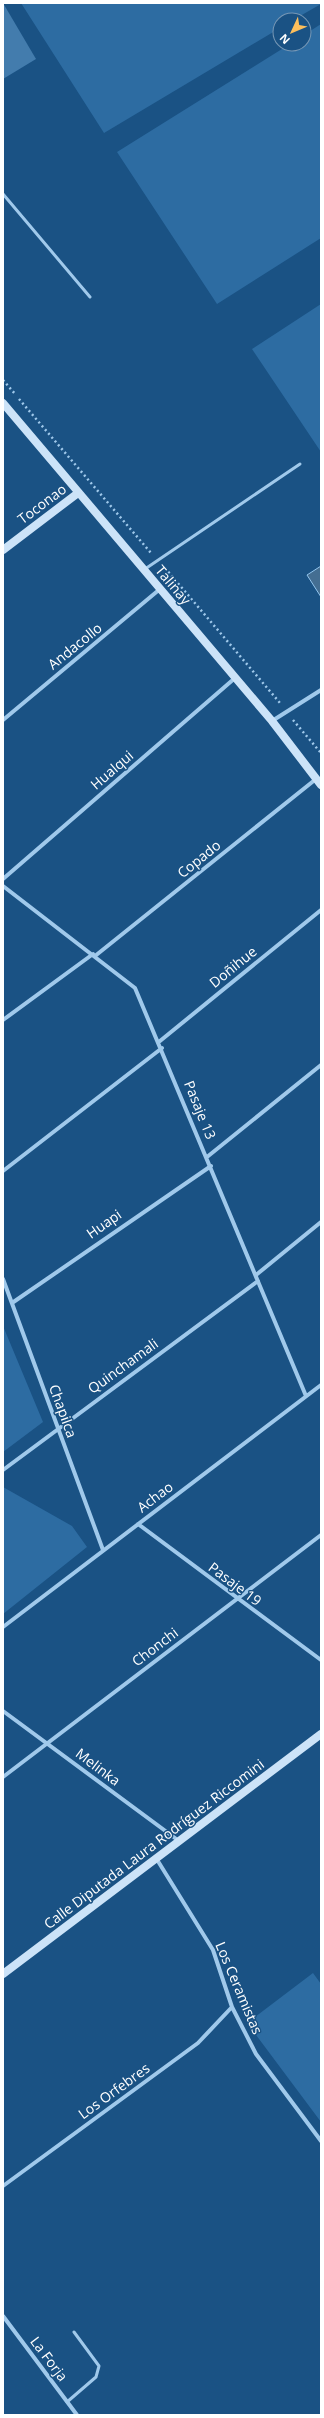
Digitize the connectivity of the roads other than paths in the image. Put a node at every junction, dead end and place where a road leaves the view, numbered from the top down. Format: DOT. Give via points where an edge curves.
graph roads {
  1 [pos="3,194"];
  2 [pos="90,297"];
  3 [pos="3,403"];
  4 [pos="300,464"];
  5 [pos="78,493"];
  6 [pos="3,550"];
  7 [pos="144,570"];
  8 [pos="160,590"];
  9 [pos="235,678"];
  10 [pos="321,690"];
  11 [pos="3,720"];
  12 [pos="272,722"];
  13 [pos="319,782"];
  14 [pos="3,879"];
  15 [pos="3,886"];
  16 [pos="321,910"];
  17 [pos="94,955"];
  18 [pos="3,1020"];
  19 [pos="160,1041"];
  20 [pos="162,1048"];
  21 [pos="321,1065"];
  22 [pos="207,1157"];
  23 [pos="210,1166"];
  24 [pos="3,1171"];
  25 [pos="321,1222"];
  26 [pos="256,1275"];
  27 [pos="3,1280"];
  28 [pos="258,1281"];
  29 [pos="12,1303"];
  30 [pos="321,1385"];
  31 [pos="306,1396"];
  32 [pos="58,1428"];
  33 [pos="3,1470"];
  34 [pos="138,1524"];
  35 [pos="321,1535"];
  36 [pos="103,1550"];
  37 [pos="237,1599"];
  38 [pos="3,1627"];
  39 [pos="321,1660"];
  40 [pos="3,1711"];
  41 [pos="321,1734"];
  42 [pos="47,1743"];
  43 [pos="3,1777"];
  44 [pos="179,1841"];
  45 [pos="156,1858"];
  46 [pos="3,1974"];
  47 [pos="232,2007"];
  48 [pos="321,2141"];
  49 [pos="3,2186"];
  50 [pos="3,2316"];
  51 [pos="74,2332"];
  52 [pos="67,2402"];
  53 [pos="77,2415"];
  1 -- 2 [label="lane"];
  3 -- 5 [label="street, Talinay"];
  4 -- 7 [label="lane"];
  5 -- 6 [label="street, Toconao"];
  5 -- 7 [label="street, Talinay"];
  7 -- 8 [label="street, Talinay"];
  8 -- 9 [label="street, Talinay"];
  8 -- 11 [label="street, Andacollo"];
  9 -- 12 [label="street, Talinay"];
  9 -- 14 [label="street, Hualqui"];
  10 -- 12 [label="street"];
  12 -- 13 [label="street, Talinay"];
  13 -- 17 [label="street, Copado"];
  15 -- 17 [label="street, Pasaje 13"];
  16 -- 19 [label="street, Doñihue"];
  17 -- 18 [label="street, Copado"];
  17 -- 19 [label="street, Pasaje 13" via="135,988"];
  19 -- 20 [label="street, Pasaje 13"];
  20 -- 22 [label="street, Pasaje 13"];
  20 -- 24 [label="street"];
  21 -- 22 [label="street"];
  22 -- 23 [label="street, Pasaje 13"];
  23 -- 26 [label="street, Pasaje 13"];
  23 -- 29 [label="street, Huapi"];
  25 -- 26 [label="street"];
  26 -- 28 [label="street, Pasaje 13"];
  27 -- 29 [label="street, Chapilca"];
  28 -- 31 [label="street, Pasaje 13"];
  28 -- 32 [label="street, Quinchamali"];
  29 -- 32 [label="street, Chapilca"];
  30 -- 31 [label="street, Achao"];
  31 -- 34 [label="street, Achao"];
  32 -- 33 [label="street, Quinchamali"];
  32 -- 36 [label="street, Chapilca"];
  34 -- 36 [label="street, Achao"];
  34 -- 37 [label="street, Pasaje 19"];
  35 -- 37 [label="street, Chonchi"];
  36 -- 38 [label="street, Achao"];
  37 -- 39 [label="street, Pasaje 19"];
  37 -- 42 [label="street, Chonchi"];
  40 -- 42 [label="street, Melinka"];
  41 -- 44 [label="street, Calle Diputada Laura Rodríguez Riccomini"];
  42 -- 43 [label="street, Chonchi"];
  42 -- 44 [label="street, Melinka"];
  44 -- 45 [label="street, Calle Diputada Laura Rodríguez Riccomini"];
  45 -- 46 [label="street, Calle Diputada Laura Rodríguez Riccomini"];
  45 -- 47 [label="street, Los Ceramistas" via="213,1950"];
  47 -- 48 [label="street, Los Ceramistas" via="256,2054"];
  47 -- 49 [label="street, Los Orfebres" via="198,2043"];
  50 -- 52 [label="street, La Forja"];
  51 -- 52 [label="lane" via="99,2366 99,2372"];
  52 -- 53 [label="street, La Forja"];
}
